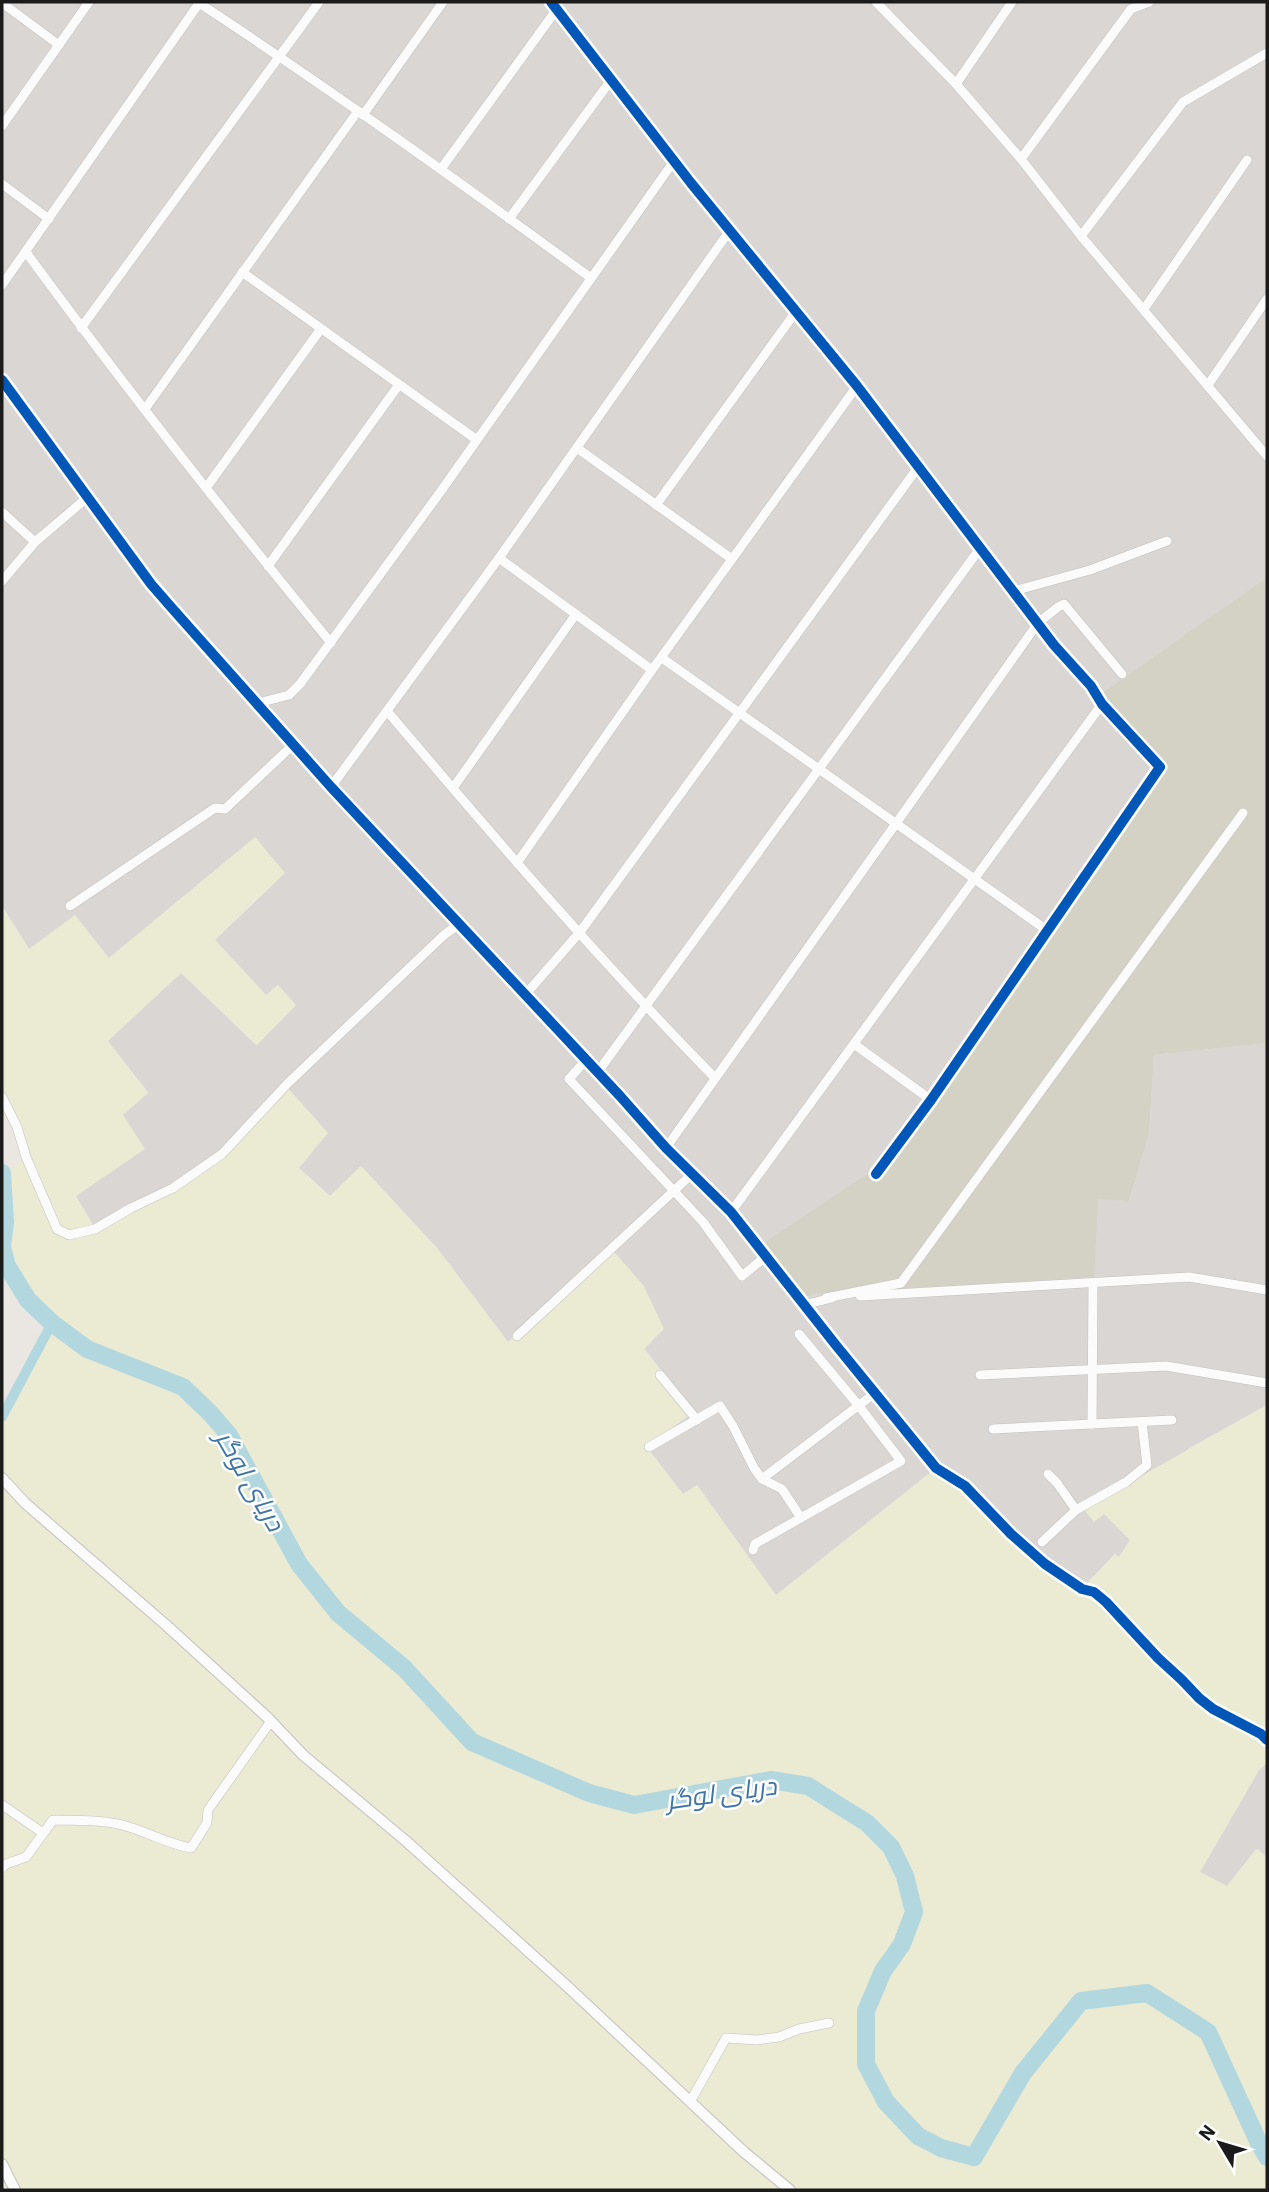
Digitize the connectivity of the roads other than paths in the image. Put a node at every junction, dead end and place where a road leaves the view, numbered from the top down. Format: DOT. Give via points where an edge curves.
graph roads {
  1 [pos="89,2"];
  2 [pos="318,2"];
  3 [pos="443,2"];
  4 [pos="876,2"];
  5 [pos="892,2"];
  6 [pos="1012,2"];
  7 [pos="1149,2"];
  8 [pos="200,3"];
  9 [pos="2,4"];
  10 [pos="554,6"];
  11 [pos="885,11"];
  12 [pos="59,45"];
  13 [pos="1267,53"];
  14 [pos="279,56"];
  15 [pos="611,79"];
  16 [pos="956,84"];
  17 [pos="360,113"];
  18 [pos="2,126"];
  19 [pos="1021,159"];
  20 [pos="1247,160"];
  21 [pos="674,161"];
  22 [pos="440,169"];
  23 [pos="2,184"];
  24 [pos="49,219"];
  25 [pos="509,219"];
  26 [pos="730,230"];
  27 [pos="1081,236"];
  28 [pos="26,251"];
  29 [pos="242,272"];
  30 [pos="591,278"];
  31 [pos="2,285"];
  32 [pos="1267,299"];
  33 [pos="1144,309"];
  34 [pos="797,310"];
  35 [pos="81,328"];
  36 [pos="320,330"];
  37 [pos="2,380"];
  38 [pos="1208,385"];
  39 [pos="398,386"];
  40 [pos="857,386"];
  41 [pos="145,409"];
  42 [pos="477,440"];
  43 [pos="577,447"];
  44 [pos="1267,456"];
  45 [pos="919,466"];
  46 [pos="206,488"];
  47 [pos="88,497"];
  48 [pos="656,505"];
  49 [pos="2,512"];
  50 [pos="1167,541"];
  51 [pos="35,542"];
  52 [pos="981,547"];
  53 [pos="499,558"];
  54 [pos="732,559"];
  55 [pos="268,566"];
  56 [pos="2,581"];
  57 [pos="1014,591"];
  58 [pos="576,614"];
  59 [pos="1038,624"];
  60 [pos="331,643"];
  61 [pos="662,658"];
  62 [pos="652,670"];
  63 [pos="1122,674"];
  64 [pos="258,703"];
  65 [pos="1102,704"];
  66 [pos="387,711"];
  67 [pos="740,712"];
  68 [pos="292,746"];
  69 [pos="819,769"];
  70 [pos="331,787"];
  71 [pos="453,788"];
  72 [pos="1243,813"];
  73 [pos="897,823"];
  74 [pos="517,863"];
  75 [pos="975,878"];
  76 [pos="69,906"];
  77 [pos="456,926"];
  78 [pos="1048,931"];
  79 [pos="580,932"];
  80 [pos="524,995"];
  81 [pos="646,1008"];
  82 [pos="854,1044"];
  83 [pos="585,1061"];
  84 [pos="597,1073"];
  85 [pos="715,1078"];
  86 [pos="2,1097"];
  87 [pos="931,1100"];
  88 [pos="666,1148"];
  89 [pos="692,1174"];
  90 [pos="876,1174"];
  91 [pos="675,1191"];
  92 [pos="731,1212"];
  93 [pos="765,1257"];
  94 [pos="1093,1283"];
  95 [pos="1267,1290"];
  96 [pos="826,1298"];
  97 [pos="803,1305"];
  98 [pos="799,1334"];
  99 [pos="517,1336"];
  100 [pos="1092,1370"];
  101 [pos="660,1375"];
  102 [pos="980,1375"];
  103 [pos="1267,1383"];
  104 [pos="875,1393"];
  105 [pos="859,1406"];
  106 [pos="696,1420"];
  107 [pos="1172,1420"];
  108 [pos="1142,1422"];
  109 [pos="1092,1424"];
  110 [pos="993,1429"];
  111 [pos="649,1447"];
  112 [pos="1048,1474"];
  113 [pos="2,1478"];
  114 [pos="762,1479"];
  115 [pos="1076,1510"];
  116 [pos="801,1518"];
  117 [pos="1042,1542"];
  118 [pos="753,1550"];
  119 [pos="271,1721"];
  120 [pos="1267,1740"];
  121 [pos="2,1805"];
  122 [pos="43,1833"];
  123 [pos="2,1868"];
  124 [pos="829,2023"];
  125 [pos="690,2102"];
  126 [pos="2,2164"];
  127 [pos="15,2190"];
  128 [pos="790,2190"];
  1 -- 12 [label="street"];
  2 -- 14 [label="street"];
  3 -- 17 [label="street"];
  4 -- 11 [label="street"];
  5 -- 11 [label="street"];
  6 -- 16 [label="street"];
  7 -- 19 [label="street" via="1131,9"];
  8 -- 14 [label="street"];
  8 -- 24 [label="street"];
  9 -- 12 [label="street"];
  10 -- 15 [label="street"];
  10 -- 22 [label="street"];
  11 -- 16 [label="street"];
  12 -- 18 [label="street"];
  13 -- 27 [label="street" via="1183,102"];
  14 -- 17 [label="street"];
  14 -- 35 [label="street"];
  15 -- 21 [label="street"];
  15 -- 25 [label="street"];
  16 -- 19 [label="street"];
  17 -- 22 [label="street"];
  17 -- 29 [label="street"];
  19 -- 27 [label="street"];
  20 -- 33 [label="street"];
  21 -- 26 [label="street"];
  21 -- 30 [label="street"];
  22 -- 25 [label="street"];
  23 -- 24 [label="street"];
  24 -- 28 [label="street"];
  25 -- 30 [label="street"];
  26 -- 34 [label="street"];
  26 -- 43 [label="street"];
  27 -- 33 [label="street"];
  28 -- 31 [label="street"];
  28 -- 35 [label="street"];
  29 -- 36 [label="street"];
  29 -- 41 [label="street"];
  30 -- 42 [label="street"];
  32 -- 38 [label="street"];
  33 -- 38 [label="street"];
  34 -- 40 [label="street"];
  34 -- 48 [label="street"];
  35 -- 41 [label="street"];
  36 -- 39 [label="street"];
  36 -- 46 [label="street"];
  37 -- 47 [label="street"];
  38 -- 44 [label="street"];
  39 -- 42 [label="street"];
  39 -- 55 [label="street"];
  40 -- 45 [label="street"];
  40 -- 54 [label="street"];
  41 -- 46 [label="street"];
  42 -- 60 [label="street"];
  43 -- 48 [label="street"];
  43 -- 53 [label="street"];
  45 -- 52 [label="street"];
  45 -- 67 [label="street"];
  46 -- 55 [label="street"];
  47 -- 51 [label="street"];
  47 -- 64 [label="street" via="151,584"];
  48 -- 54 [label="street"];
  49 -- 51 [label="street"];
  50 -- 57 [label="street" via="1090,570"];
  51 -- 56 [label="street"];
  52 -- 57 [label="street"];
  52 -- 69 [label="street"];
  53 -- 58 [label="street"];
  53 -- 66 [label="street"];
  54 -- 61 [label="street"];
  55 -- 60 [label="street"];
  57 -- 59 [label="street"];
  58 -- 62 [label="street"];
  58 -- 71 [label="street"];
  59 -- 63 [label="street" via="1064,604"];
  59 -- 65 [label="street"];
  59 -- 73 [label="street"];
  60 -- 64 [label="street" via="289,695"];
  61 -- 62 [label="street"];
  61 -- 67 [label="street"];
  62 -- 74 [label="street"];
  64 -- 68 [label="street"];
  65 -- 75 [label="street"];
  65 -- 78 [label="street" via="1160,767"];
  66 -- 70 [label="street"];
  66 -- 71 [label="street"];
  67 -- 69 [label="street"];
  67 -- 79 [label="street"];
  68 -- 70 [label="street"];
  68 -- 76 [label="street" via="225,809 215,808"];
  69 -- 73 [label="street"];
  69 -- 81 [label="street"];
  70 -- 77 [label="street"];
  71 -- 74 [label="street"];
  72 -- 96 [label="street" via="901,1283"];
  73 -- 75 [label="street"];
  73 -- 85 [label="street"];
  74 -- 79 [label="street"];
  75 -- 78 [label="street"];
  75 -- 82 [label="street"];
  77 -- 80 [label="street"];
  77 -- 86 [label="street" via="288,1083 222,1154 173,1188 95,1229 69,1236 57,1230"];
  78 -- 87 [label="street"];
  79 -- 80 [label="street"];
  79 -- 81 [label="street"];
  80 -- 83 [label="street"];
  81 -- 84 [label="street"];
  81 -- 85 [label="street"];
  82 -- 87 [label="street"];
  82 -- 92 [label="street"];
  83 -- 84 [label="street"];
  83 -- 91 [label="street" via="569,1079"];
  84 -- 88 [label="street"];
  85 -- 88 [label="street"];
  87 -- 90 [label="street"];
  88 -- 89 [label="street"];
  89 -- 91 [label="street"];
  89 -- 92 [label="street"];
  91 -- 93 [label="street" via="742,1276"];
  91 -- 99 [label="street"];
  92 -- 93 [label="street"];
  93 -- 97 [label="street"];
  94 -- 95 [label="street" via="1189,1277"];
  94 -- 96 [label="street"];
  94 -- 100 [label="street"];
  96 -- 97 [label="street"];
  97 -- 104 [label="street"];
  98 -- 105 [label="street"];
  100 -- 102 [label="street"];
  100 -- 103 [label="street" via="1167,1366"];
  100 -- 109 [label="street"];
  101 -- 106 [label="street"];
  104 -- 105 [label="street"];
  104 -- 120 [label="street" via="936,1468 965,1486 1045,1564 1107,1602 1199,1698"];
  105 -- 114 [label="street"];
  105 -- 116 [label="street" via="901,1461"];
  106 -- 111 [label="street"];
  106 -- 114 [label="street" via="720,1406"];
  107 -- 108 [label="street"];
  108 -- 109 [label="street"];
  108 -- 115 [label="street" via="1147,1465"];
  109 -- 110 [label="street"];
  112 -- 115 [label="street"];
  113 -- 119 [label="street"];
  114 -- 116 [label="street" via="782,1489"];
  115 -- 117 [label="street"];
  116 -- 118 [label="street" via="755,1544"];
  119 -- 122 [label="street" via="208,1810 207,1822 191,1848 98,1821 53,1820"];
  119 -- 125 [label="street" via="303,1755 437,1868"];
  121 -- 122 [label="street"];
  122 -- 123 [label="street" via="26,1857"];
  124 -- 125 [label="street" via="779,2037 726,2038"];
  125 -- 128 [label="street"];
  126 -- 127 [label="street"];
}
